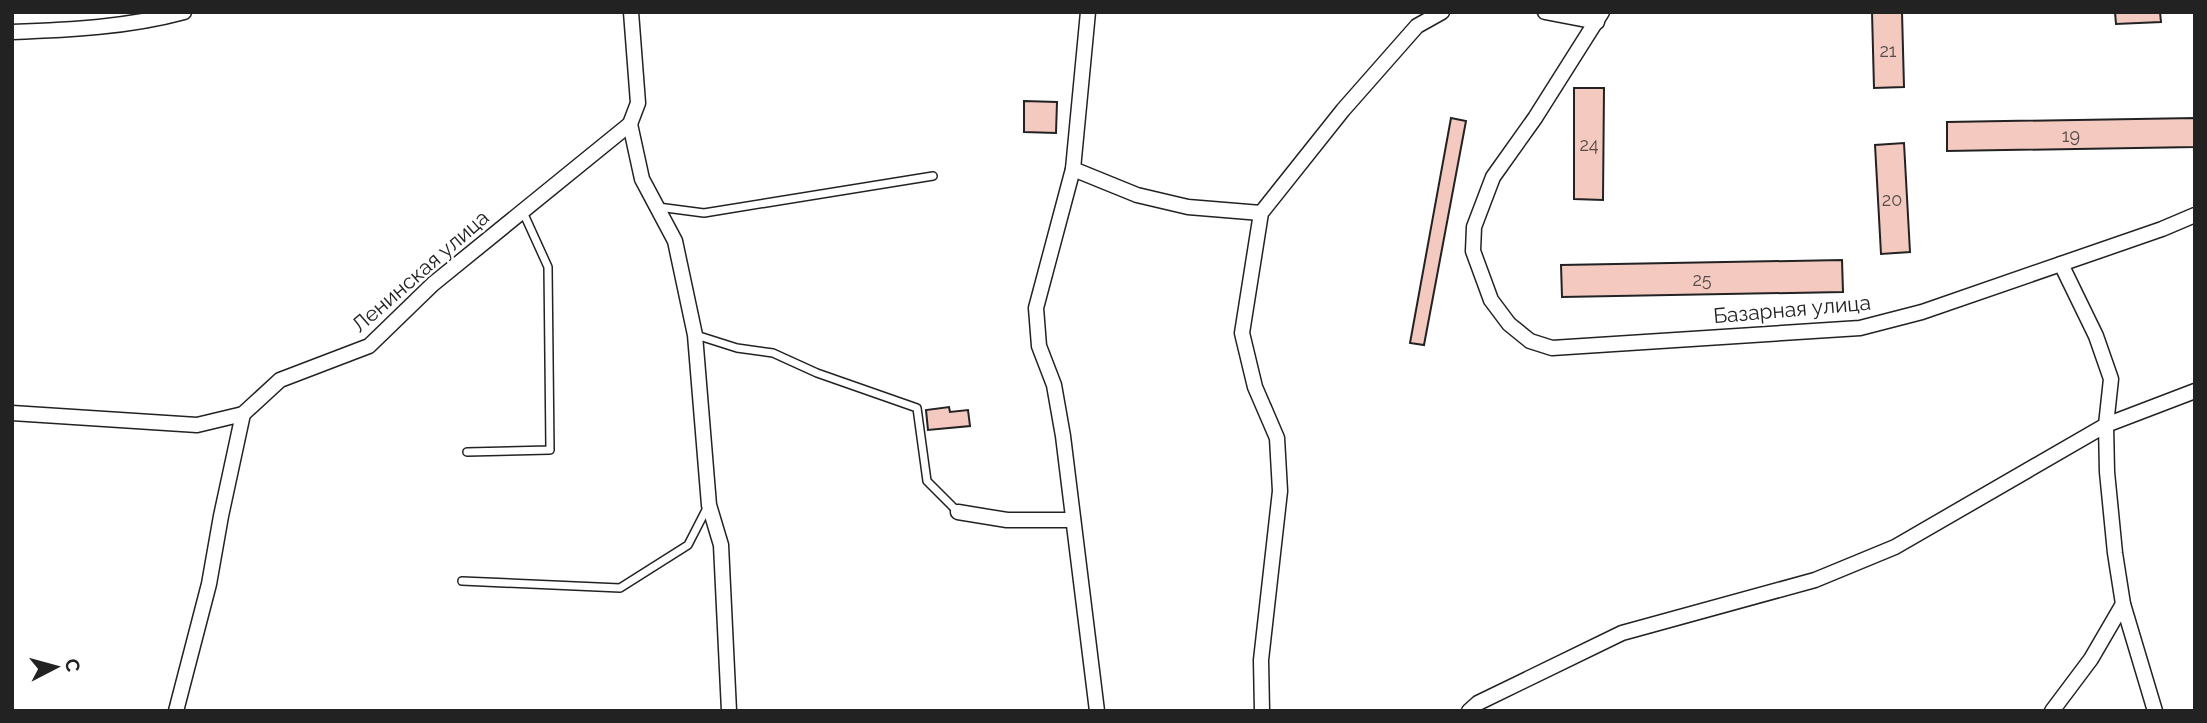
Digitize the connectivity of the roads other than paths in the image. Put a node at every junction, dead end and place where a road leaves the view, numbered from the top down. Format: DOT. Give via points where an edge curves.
graph roads {
  1 [pos="184,12"];
  2 [pos="631,12"];
  3 [pos="1088,12"];
  4 [pos="1442,12"];
  5 [pos="1545,12"];
  6 [pos="1600,17"];
  7 [pos="12,32"];
  8 [pos="630,124"];
  9 [pos="1073,169"];
  10 [pos="933,176"];
  11 [pos="657,207"];
  12 [pos="523,211"];
  13 [pos="1261,214"];
  14 [pos="2195,215"];
  15 [pos="2061,264"];
  16 [pos="695,335"];
  17 [pos="2195,391"];
  18 [pos="12,413"];
  19 [pos="243,414"];
  20 [pos="2106,425"];
  21 [pos="467,452"];
  22 [pos="709,505"];
  23 [pos="958,512"];
  24 [pos="1073,520"];
  25 [pos="462,581"];
  26 [pos="2123,604"];
  27 [pos="176,711"];
  28 [pos="729,711"];
  29 [pos="1097,711"];
  30 [pos="1262,711"];
  31 [pos="1469,711"];
  32 [pos="2052,711"];
  33 [pos="2155,711"];
  1 -- 7 [label="street" via="65,31"];
  2 -- 8 [label="street" via="638,103"];
  3 -- 9 [label="street"];
  4 -- 13 [label="street" via="1418,26 1343,110"];
  5 -- 6 [label="street"];
  6 -- 15 [label="street, Базарная улица" via="1493,177 1474,227 1473,251 1491,300 1530,341 1552,348 1860,328 1922,312"];
  8 -- 11 [label="street" via="642,179"];
  8 -- 12 [label="street, Ленинская улица"];
  9 -- 13 [label="street" via="1137,195 1188,207"];
  9 -- 24 [label="street" via="1036,308 1039,346 1059,411"];
  10 -- 11 [label="lane" via="704,213"];
  11 -- 16 [label="street" via="675,241"];
  12 -- 19 [label="street, Ленинская улица" via="433,284 369,346 280,380"];
  12 -- 21 [label="lane" via="548,267 550,450"];
  13 -- 30 [label="street" via="1242,333 1255,387 1277,438 1280,491 1261,660"];
  14 -- 15 [label="street, Базарная улица"];
  15 -- 20 [label="street" via="2111,379"];
  16 -- 22 [label="street"];
  16 -- 23 [label="lane" via="773,353 917,408 928,481"];
  17 -- 20 [label="street"];
  18 -- 19 [label="street" via="197,425"];
  19 -- 27 [label="street" via="209,584"];
  20 -- 26 [label="street" via="2112,526"];
  20 -- 31 [label="street" via="1895,547 1815,580 1622,633"];
  22 -- 25 [label="lane" via="688,545 620,587"];
  22 -- 28 [label="street" via="721,545"];
  23 -- 24 [label="street" via="1007,520"];
  24 -- 29 [label="street"];
  26 -- 32 [label="street" via="2091,659"];
  26 -- 33 [label="street"];
}
